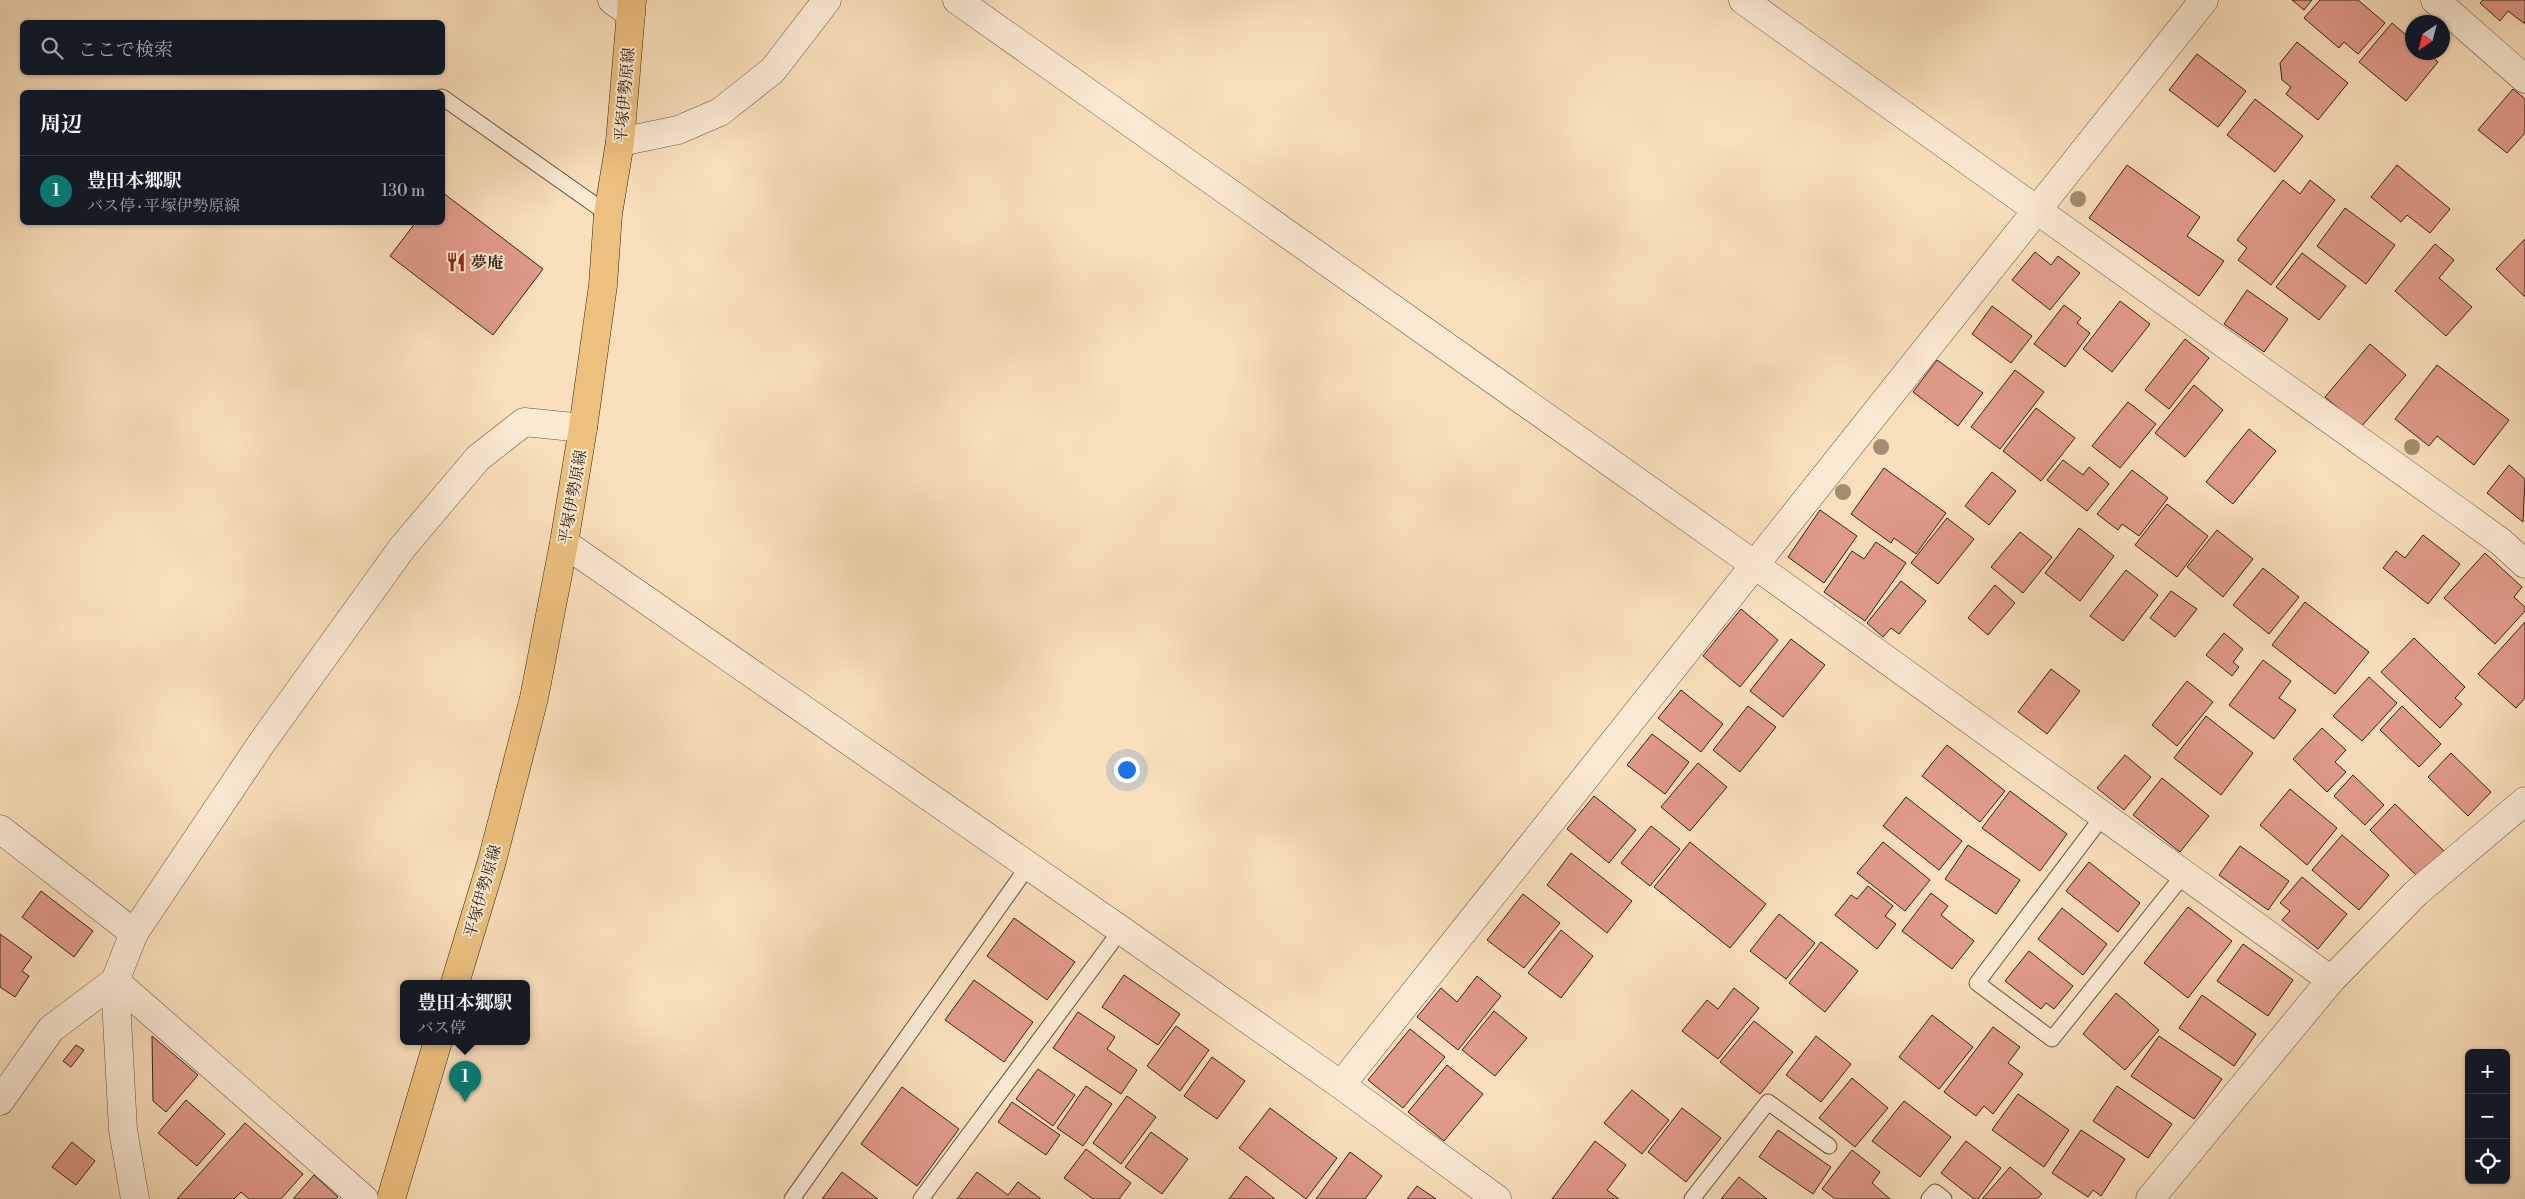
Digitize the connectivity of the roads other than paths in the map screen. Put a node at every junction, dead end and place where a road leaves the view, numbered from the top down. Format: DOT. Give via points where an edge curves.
graph roads {
  1 [pos="827,0"];
  2 [pos="957,0"];
  3 [pos="1743,0"];
  4 [pos="2204,0"];
  5 [pos="2435,0"];
  6 [pos="625,5"];
  7 [pos="2525,79"];
  8 [pos="445,100"];
  9 [pos="620,142"];
  10 [pos="2038,208"];
  11 [pos="608,214"];
  12 [pos="583,428"];
  13 [pos="564,542"];
  14 [pos="2525,564"];
  15 [pos="1755,565"];
  16 [pos="2525,801"];
  17 [pos="2103,816"];
  18 [pos="0,829"];
  19 [pos="1029,865"];
  20 [pos="2185,873"];
  21 [pos="1121,930"];
  22 [pos="134,933"];
  23 [pos="456,980"];
  24 [pos="2331,980"];
  25 [pos="115,981"];
  26 [pos="437,1045"];
  27 [pos="1342,1085"];
  28 [pos="0,1101"];
  29 [pos="1829,1146"];
  30 [pos="135,1199"];
  31 [pos="364,1199"];
  32 [pos="391,1199"];
  33 [pos="792,1199"];
  34 [pos="921,1199"];
  35 [pos="1497,1199"];
  36 [pos="1692,1199"];
  37 [pos="1929,1199"];
  38 [pos="1944,1199"];
  39 [pos="2150,1199"];
  1 -- 9 [label="street" via="773,70 720,112 678,130"];
  2 -- 15 [label="street"];
  3 -- 10 [label="street"];
  4 -- 10 [label="street"];
  5 -- 7 [label="street"];
  6 -- 9 [label="main road, 平塚伊勢原線"];
  8 -- 11 [label="lane"];
  9 -- 11 [label="main road, 平塚伊勢原線"];
  10 -- 14 [label="street" via="2501,542"];
  10 -- 15 [label="street"];
  11 -- 12 [label="main road, 平塚伊勢原線"];
  12 -- 13 [label="main road, 平塚伊勢原線"];
  12 -- 22 [label="street" via="524,422 478,458 402,548 263,742"];
  13 -- 19 [label="street"];
  13 -- 23 [label="main road, 平塚伊勢原線" via="534,698 492,861"];
  15 -- 17 [label="street"];
  15 -- 27 [label="street"];
  16 -- 24 [label="street" via="2416,893"];
  17 -- 20 [label="street"];
  17 -- 20 [label="lane" via="1977,983 2052,1039"];
  18 -- 22 [label="street"];
  19 -- 21 [label="street"];
  19 -- 33 [label="lane"];
  20 -- 24 [label="street"];
  21 -- 27 [label="street"];
  21 -- 34 [label="lane"];
  22 -- 25 [label="street"];
  24 -- 39 [label="street"];
  25 -- 28 [label="street" via="51,1029"];
  25 -- 30 [label="street" via="123,1130"];
  25 -- 31 [label="street"];
  26 -- 32 [label="main road"];
  27 -- 35 [label="street"];
  29 -- 36 [label="lane" via="1768,1102"];
  37 -- 38 [label="lane" via="1935,1192"];
}
